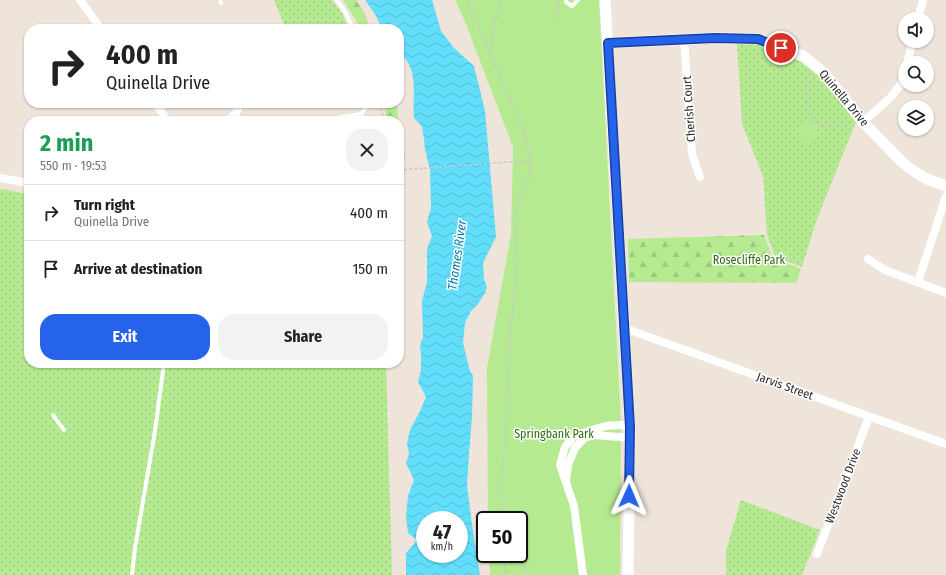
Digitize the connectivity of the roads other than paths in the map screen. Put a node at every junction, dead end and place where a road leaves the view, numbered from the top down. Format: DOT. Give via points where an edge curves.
graph roads {
  1 [pos="80,0"];
  2 [pos="337,0"];
  3 [pos="566,0"];
  4 [pos="578,0"];
  5 [pos="605,0"];
  6 [pos="923,0"];
  7 [pos="920,12"];
  8 [pos="97,24"];
  9 [pos="351,24"];
  10 [pos="684,39"];
  11 [pos="608,43"];
  12 [pos="898,88"];
  13 [pos="366,108"];
  14 [pos="362,114"];
  15 [pos="348,116"];
  16 [pos="861,119"];
  17 [pos="700,177"];
  18 [pos="0,178"];
  19 [pos="24,182"];
  20 [pos="946,186"];
  21 [pos="946,196"];
  22 [pos="868,259"];
  23 [pos="918,282"];
  24 [pos="946,293"];
  25 [pos="624,328"];
  26 [pos="163,368"];
  27 [pos="53,415"];
  28 [pos="869,417"];
  29 [pos="64,430"];
  30 [pos="630,432"];
  31 [pos="946,444"];
  32 [pos="566,484"];
  33 [pos="817,554"];
  34 [pos="132,575"];
  35 [pos="583,575"];
  36 [pos="628,575"];
  1 -- 8 [label="street"];
  2 -- 9 [label="lane"];
  3 -- 4 [label="lane" via="572,6"];
  5 -- 11 [label="main road"];
  6 -- 7 [label="street"];
  10 -- 11 [label="main road, Quinella Drive"];
  10 -- 16 [label="main road, Quinella Drive" via="758,39 803,56 824,73"];
  10 -- 17 [label="street, Cherish Court" via="692,154"];
  11 -- 25 [label="main road"];
  12 -- 16 [label="street" via="890,98"];
  13 -- 14 [label="lane"];
  14 -- 15 [label="lane"];
  16 -- 20 [label="main road, Quinella Drive" via="902,162 927,179"];
  18 -- 19 [label="street"];
  21 -- 23 [label="street"];
  22 -- 23 [label="street" via="885,270"];
  23 -- 24 [label="street"];
  25 -- 28 [label="street, Jarvis Street"];
  25 -- 30 [label="main road"];
  26 -- 34 [label="lane"];
  27 -- 29 [label="lane"];
  28 -- 31 [label="street, Jarvis Street"];
  28 -- 33 [label="street, Westwood Drive"];
  30 -- 32 [label="street" via="584,438 575,448 568,465"];
  30 -- 32 [label="street" via="621,425 606,426 574,436 565,447 560,465"];
  30 -- 36 [label="main road"];
  32 -- 35 [label="street" via="574,506"];
}
